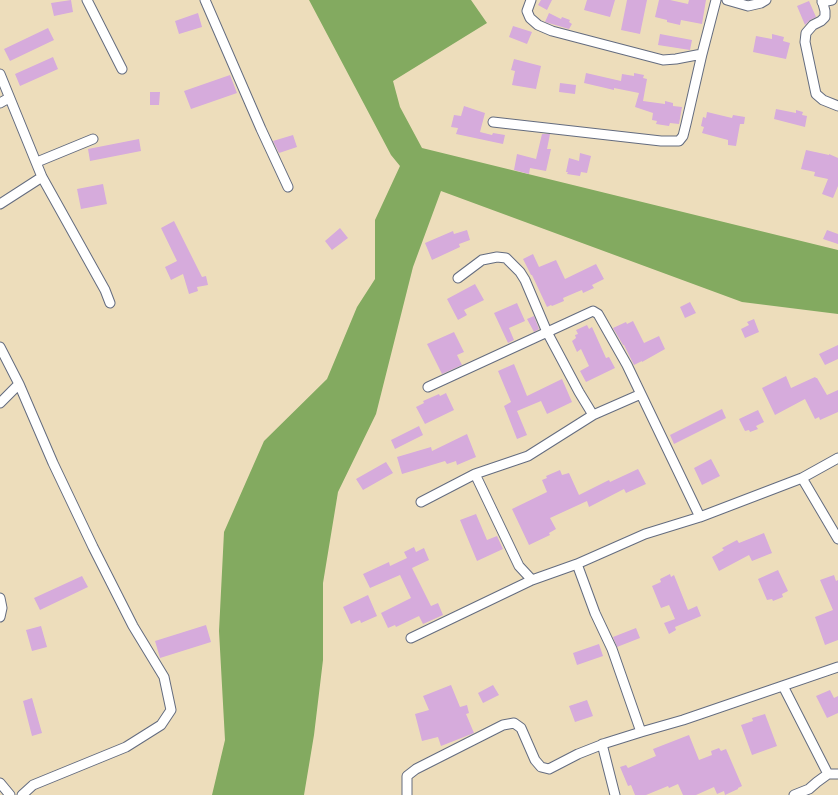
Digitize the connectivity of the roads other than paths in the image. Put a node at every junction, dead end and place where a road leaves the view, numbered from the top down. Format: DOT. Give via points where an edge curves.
graph roads {
  1 [pos="87,0"];
  2 [pos="205,0"];
  3 [pos="531,0"];
  4 [pos="716,0"];
  5 [pos="727,0"];
  6 [pos="766,0"];
  7 [pos="832,0"];
  8 [pos="822,1"];
  9 [pos="702,54"];
  10 [pos="122,70"];
  11 [pos="0,74"];
  12 [pos="9,98"];
  13 [pos="0,103"];
  14 [pos="838,106"];
  15 [pos="493,122"];
  16 [pos="93,139"];
  17 [pos="37,162"];
  18 [pos="42,177"];
  19 [pos="288,187"];
  20 [pos="0,204"];
  21 [pos="458,278"];
  22 [pos="110,303"];
  23 [pos="547,332"];
  24 [pos="0,347"];
  25 [pos="19,384"];
  26 [pos="428,387"];
  27 [pos="641,394"];
  28 [pos="0,404"];
  29 [pos="593,415"];
  30 [pos="838,458"];
  31 [pos="475,474"];
  32 [pos="802,478"];
  33 [pos="421,502"];
  34 [pos="700,517"];
  35 [pos="838,539"];
  36 [pos="577,564"];
  37 [pos="532,580"];
  38 [pos="0,598"];
  39 [pos="0,617"];
  40 [pos="411,638"];
  41 [pos="838,667"];
  42 [pos="783,686"];
  43 [pos="641,732"];
  44 [pos="602,744"];
  45 [pos="828,774"];
  46 [pos="838,774"];
  47 [pos="0,783"];
  48 [pos="10,795"];
  49 [pos="22,795"];
  50 [pos="407,795"];
  51 [pos="615,795"];
  52 [pos="794,795"];
  1 -- 10 [label="street"];
  2 -- 19 [label="street"];
  3 -- 9 [label="street" via="527,11 530,18 552,32 664,60"];
  4 -- 9 [label="street"];
  5 -- 6 [label="street" via="748,6"];
  7 -- 8 [label="street"];
  8 -- 14 [label="street" via="824,18 806,33 805,42 816,94"];
  9 -- 15 [label="street" via="683,136 678,141 661,142"];
  11 -- 12 [label="street"];
  12 -- 13 [label="street"];
  12 -- 17 [label="street"];
  16 -- 17 [label="street"];
  17 -- 18 [label="street"];
  18 -- 20 [label="street"];
  18 -- 22 [label="street"];
  21 -- 23 [label="street" via="482,260 506,258 520,272"];
  23 -- 26 [label="street"];
  23 -- 27 [label="street" via="593,311 598,314"];
  23 -- 29 [label="street"];
  24 -- 25 [label="street"];
  25 -- 28 [label="street"];
  25 -- 49 [label="street" via="93,547 133,626 164,677 171,710 160,725 126,747 33,785"];
  27 -- 29 [label="street"];
  27 -- 34 [label="street"];
  29 -- 31 [label="street" via="528,456"];
  30 -- 32 [label="street"];
  31 -- 33 [label="street"];
  31 -- 37 [label="street" via="519,566"];
  32 -- 34 [label="street"];
  32 -- 35 [label="street"];
  34 -- 36 [label="street" via="645,534"];
  36 -- 37 [label="street"];
  36 -- 43 [label="street" via="595,613 612,649"];
  37 -- 40 [label="street"];
  38 -- 39 [label="street"];
  41 -- 42 [label="street"];
  42 -- 43 [label="street"];
  42 -- 45 [label="street"];
  43 -- 44 [label="street"];
  44 -- 50 [label="street" via="549,768 541,767 535,760 521,728 514,723 416,769 407,776"];
  44 -- 51 [label="street"];
  45 -- 46 [label="street"];
  45 -- 52 [label="street" via="810,789"];
  47 -- 48 [label="street"];
}
